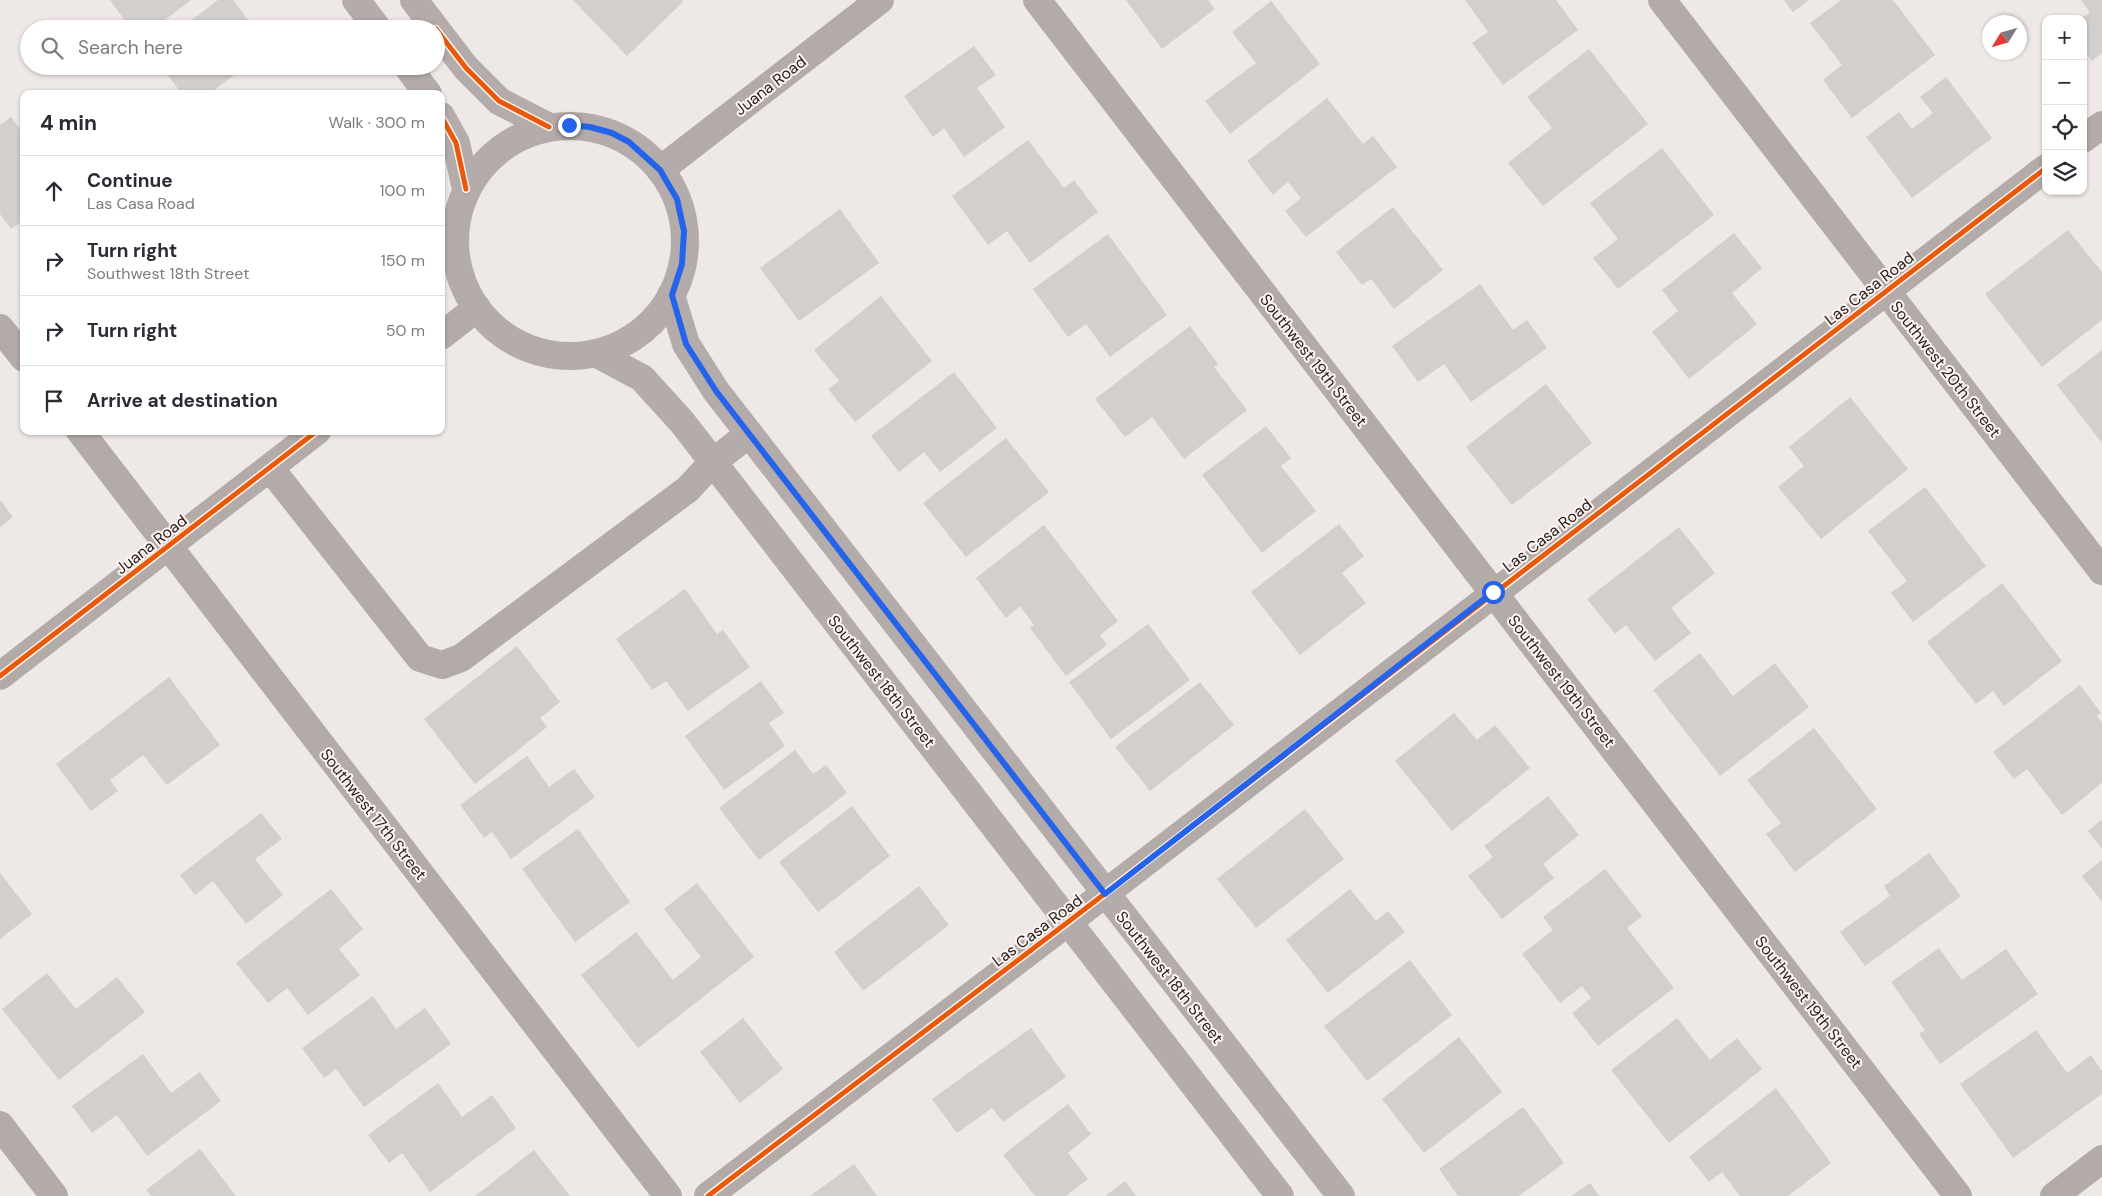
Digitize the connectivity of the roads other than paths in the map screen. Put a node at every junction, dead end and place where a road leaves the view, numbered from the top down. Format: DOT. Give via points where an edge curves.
graph roads {
  1 [pos="356,0"];
  2 [pos="414,0"];
  3 [pos="880,0"];
  4 [pos="1037,0"];
  5 [pos="1662,0"];
  6 [pos="371,20"];
  7 [pos="429,20"];
  8 [pos="445,41"];
  9 [pos="414,75"];
  10 [pos="425,90"];
  11 [pos="445,123"];
  12 [pos="2102,125"];
  13 [pos="549,127"];
  14 [pos="2087,136"];
  15 [pos="660,170"];
  16 [pos="2042,171"];
  17 [pos="466,189"];
  18 [pos="1886,291"];
  19 [pos="672,295"];
  20 [pos="477,308"];
  21 [pos="0,328"];
  22 [pos="445,333"];
  23 [pos="20,353"];
  24 [pos="595,353"];
  25 [pos="749,434"];
  26 [pos="83,435"];
  27 [pos="312,435"];
  28 [pos="713,462"];
  29 [pos="270,468"];
  30 [pos="168,546"];
  31 [pos="2102,571"];
  32 [pos="1493,592"];
  33 [pos="0,676"];
  34 [pos="1105,894"];
  35 [pos="1068,922"];
  36 [pos="0,1125"];
  37 [pos="2102,1159"];
  38 [pos="54,1196"];
  39 [pos="668,1196"];
  40 [pos="708,1196"];
  41 [pos="1280,1196"];
  42 [pos="1341,1196"];
  43 [pos="1958,1196"];
  44 [pos="2054,1196"];
  1 -- 6 [label="main road"];
  2 -- 7 [label="main road"];
  3 -- 15 [label="street, Juana Road"];
  4 -- 32 [label="street, Southwest 19th Street"];
  5 -- 18 [label="street, Southwest 20th Street"];
  8 -- 13 [label="main road" via="466,68 499,101"];
  9 -- 10 [label="main road"];
  11 -- 17 [label="main road" via="456,143"];
  12 -- 14 [label="street"];
  13 -- 15 [label="main road" via="590,127 612,133 629,142"];
  13 -- 17 [label="main road" via="523,135 500,148 481,166"];
  15 -- 19 [label="main road" via="677,199 684,231 682,264"];
  16 -- 18 [label="street, Las Casa Road"];
  17 -- 20 [label="main road" via="456,219 455,250 462,280"];
  18 -- 31 [label="street, Southwest 20th Street"];
  18 -- 32 [label="street, Las Casa Road"];
  19 -- 24 [label="main road" via="640,333"];
  19 -- 25 [label="main road, Southwest 18th Street" via="686,344"];
  20 -- 22 [label="street"];
  20 -- 24 [label="main road" via="495,328 517,343 542,352 568,356"];
  21 -- 23 [label="street"];
  24 -- 28 [label="main road, Southwest 18th Street" via="642,378"];
  25 -- 28 [label="main road"];
  25 -- 34 [label="main road, Southwest 18th Street"];
  26 -- 30 [label="street, Southwest 17th Street"];
  27 -- 29 [label="street, Juana Road"];
  28 -- 29 [label="street" via="688,489 461,658 442,665 420,658"];
  28 -- 35 [label="main road, Southwest 18th Street"];
  29 -- 30 [label="street, Juana Road"];
  30 -- 33 [label="street, Juana Road"];
  30 -- 39 [label="street, Southwest 17th Street"];
  32 -- 34 [label="street, Las Casa Road"];
  32 -- 43 [label="street, Southwest 19th Street"];
  34 -- 35 [label="street, Las Casa Road"];
  34 -- 42 [label="main road, Southwest 18th Street"];
  35 -- 40 [label="street, Las Casa Road"];
  35 -- 41 [label="main road, Southwest 18th Street"];
  36 -- 38 [label="street"];
  37 -- 44 [label="street"];
}
